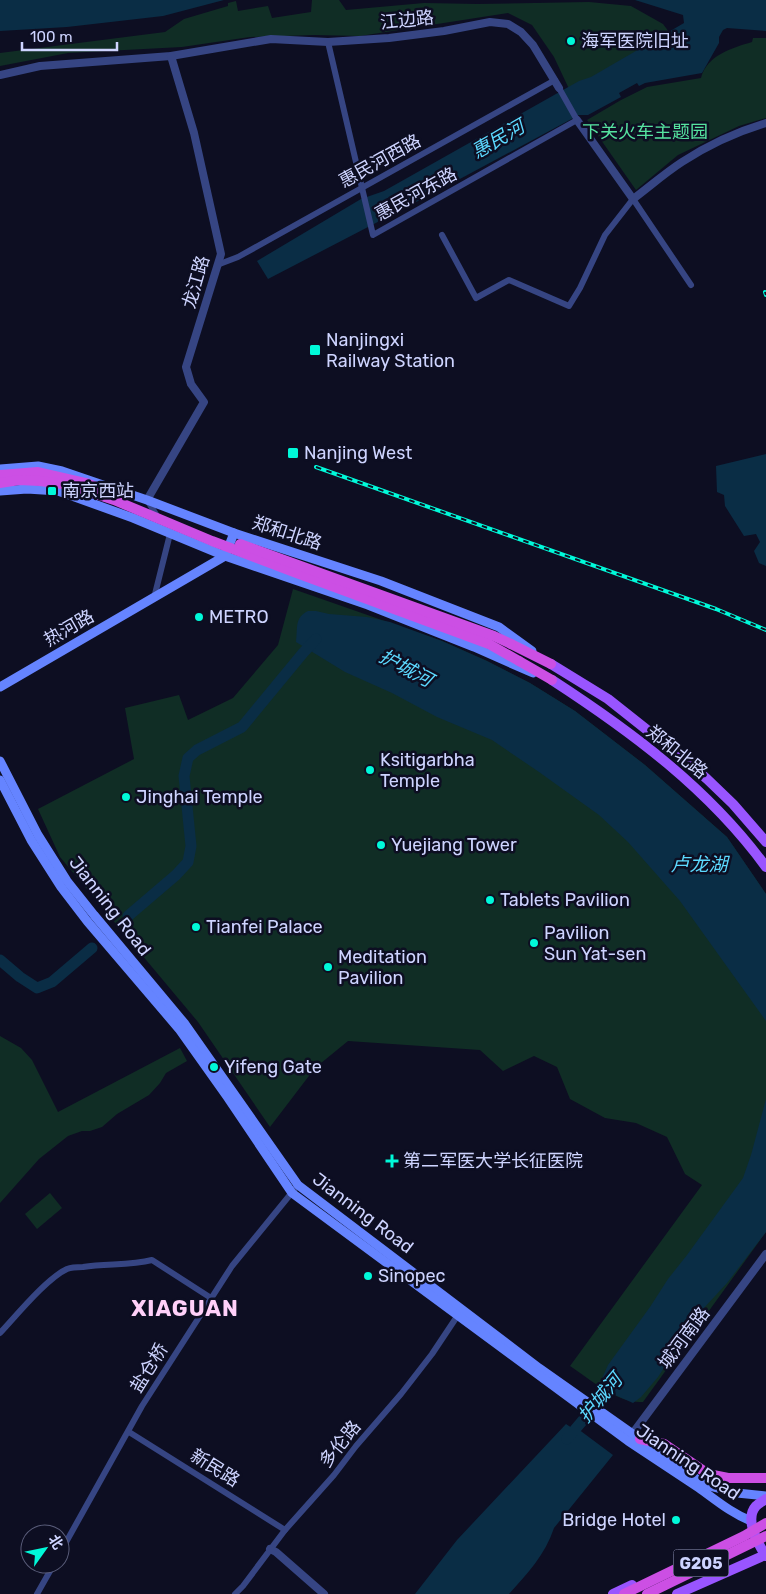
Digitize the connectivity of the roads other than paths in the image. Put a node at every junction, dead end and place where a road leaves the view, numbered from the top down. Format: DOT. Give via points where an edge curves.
graph roads {
  1 [pos="328,42"];
  2 [pos="171,56"];
  3 [pos="0,75"];
  4 [pos="557,84"];
  5 [pos="577,120"];
  6 [pos="766,123"];
  7 [pos="362,190"];
  8 [pos="633,199"];
  9 [pos="442,234"];
  10 [pos="217,264"];
  11 [pos="691,285"];
  12 [pos="0,469"];
  13 [pos="0,475"];
  14 [pos="0,483"];
  15 [pos="0,491"];
  16 [pos="147,500"];
  17 [pos="234,533"];
  18 [pos="170,534"];
  19 [pos="225,556"];
  20 [pos="154,598"];
  21 [pos="551,664"];
  22 [pos="552,680"];
  23 [pos="0,687"];
  24 [pos="0,761"];
  25 [pos="0,780"];
  26 [pos="766,842"];
  27 [pos="766,867"];
  28 [pos="298,1185"];
  29 [pos="292,1193"];
  30 [pos="766,1254"];
  31 [pos="211,1298"];
  32 [pos="460,1313"];
  33 [pos="0,1333"];
  34 [pos="129,1432"];
  35 [pos="632,1436"];
  36 [pos="766,1478"];
  37 [pos="766,1497"];
  38 [pos="766,1524"];
  39 [pos="752,1525"];
  40 [pos="285,1530"];
  41 [pos="766,1530"];
  42 [pos="70,1535"];
  43 [pos="766,1536"];
  44 [pos="766,1543"];
  45 [pos="270,1549"];
  46 [pos="765,1555"];
  47 [pos="48,1574"];
  48 [pos="37,1594"];
  49 [pos="235,1594"];
  50 [pos="317,1594"];
  51 [pos="324,1594"];
  52 [pos="614,1594"];
  53 [pos="624,1594"];
  54 [pos="635,1594"];
  55 [pos="647,1594"];
  56 [pos="661,1594"];
  57 [pos="678,1594"];
  1 -- 2 [label="street, 江边路" via="271,39"];
  1 -- 4 [label="street, 江边路" via="389,38 490,22 508,24 533,45"];
  1 -- 7 [label="street"];
  2 -- 3 [label="street, 江边路" via="40,66"];
  2 -- 10 [label="street, 龙江路" via="196,142 221,254"];
  4 -- 5 [label="street, 江边路"];
  4 -- 7 [label="street, 惠民河西路"];
  5 -- 7 [label="street, 惠民河东路" via="372,232"];
  5 -- 8 [label="street, 江边路"];
  6 -- 8 [label="street" via="713,144"];
  7 -- 10 [label="street, 惠民河西路" via="238,257"];
  8 -- 9 [label="street" via="605,235 569,306 509,280 476,298"];
  8 -- 11 [label="street"];
  10 -- 16 [label="street, 龙江路" via="186,367 191,384 204,402"];
  12 -- 16 [label="main road, 郑和北路" via="38,466 62,470"];
  13 -- 21 [label="highway, 郑和北路, bridge" via="38,472 86,483 217,536 485,632"];
  14 -- 22 [label="highway, 郑和北路, bridge" via="19,480 62,484 114,500 212,541 489,644"];
  15 -- 18 [label="main road, 郑和北路" via="58,491"];
  16 -- 17 [label="main road, 郑和北路"];
  16 -- 18 [label="street"];
  17 -- 19 [label="main road"];
  17 -- 21 [label="main road, 郑和北路" via="381,581 499,627"];
  18 -- 19 [label="main road, 郑和北路"];
  18 -- 20 [label="street"];
  19 -- 20 [label="main road, 热河路"];
  19 -- 22 [label="main road, 郑和北路" via="376,609"];
  20 -- 23 [label="main road, 热河路"];
  21 -- 26 [label="main road, 郑和北路" via="608,700 707,778"];
  22 -- 27 [label="main road, 郑和北路" via="675,769 724,815"];
  24 -- 28 [label="main road, Jianning Road" via="38,835 67,881 185,1024"];
  25 -- 29 [label="main road, Jianning Road" via="30,840 61,887 178,1029"];
  28 -- 29 [label="street, 盐仓桥"];
  28 -- 32 [label="main road, Jianning Road"];
  29 -- 31 [label="street, 盐仓桥" via="232,1266"];
  29 -- 32 [label="main road, Jianning Road"];
  30 -- 35 [label="street, 城河南路"];
  31 -- 33 [label="street" via="152,1260 137,1264 68,1268 36,1295"];
  31 -- 34 [label="street, 盐仓桥"];
  32 -- 35 [label="main road, Jianning Road" via="578,1401"];
  32 -- 40 [label="street, 多伦路" via="396,1400"];
  34 -- 40 [label="street, 新民路"];
  34 -- 42 [label="street, 盐仓桥"];
  35 -- 36 [label="highway" via="664,1444 708,1474 728,1478"];
  35 -- 37 [label="main road, Jianning Road" via="705,1485"];
  35 -- 39 [label="main road, Jianning Road" via="682,1477"];
  37 -- 39 [label="main road" via="755,1508"];
  38 -- 53 [label="highway, bridge"];
  39 -- 46 [label="main road"];
  39 -- 52 [label="main road"];
  40 -- 45 [label="street, 多伦路"];
  41 -- 54 [label="highway, G205"];
  43 -- 55 [label="highway, G205, bridge"];
  44 -- 56 [label="highway"];
  45 -- 49 [label="street, 多伦路"];
  45 -- 50 [label="street"];
  45 -- 51 [label="street"];
  46 -- 57 [label="main road"];
  47 -- 48 [label="street"];
}
